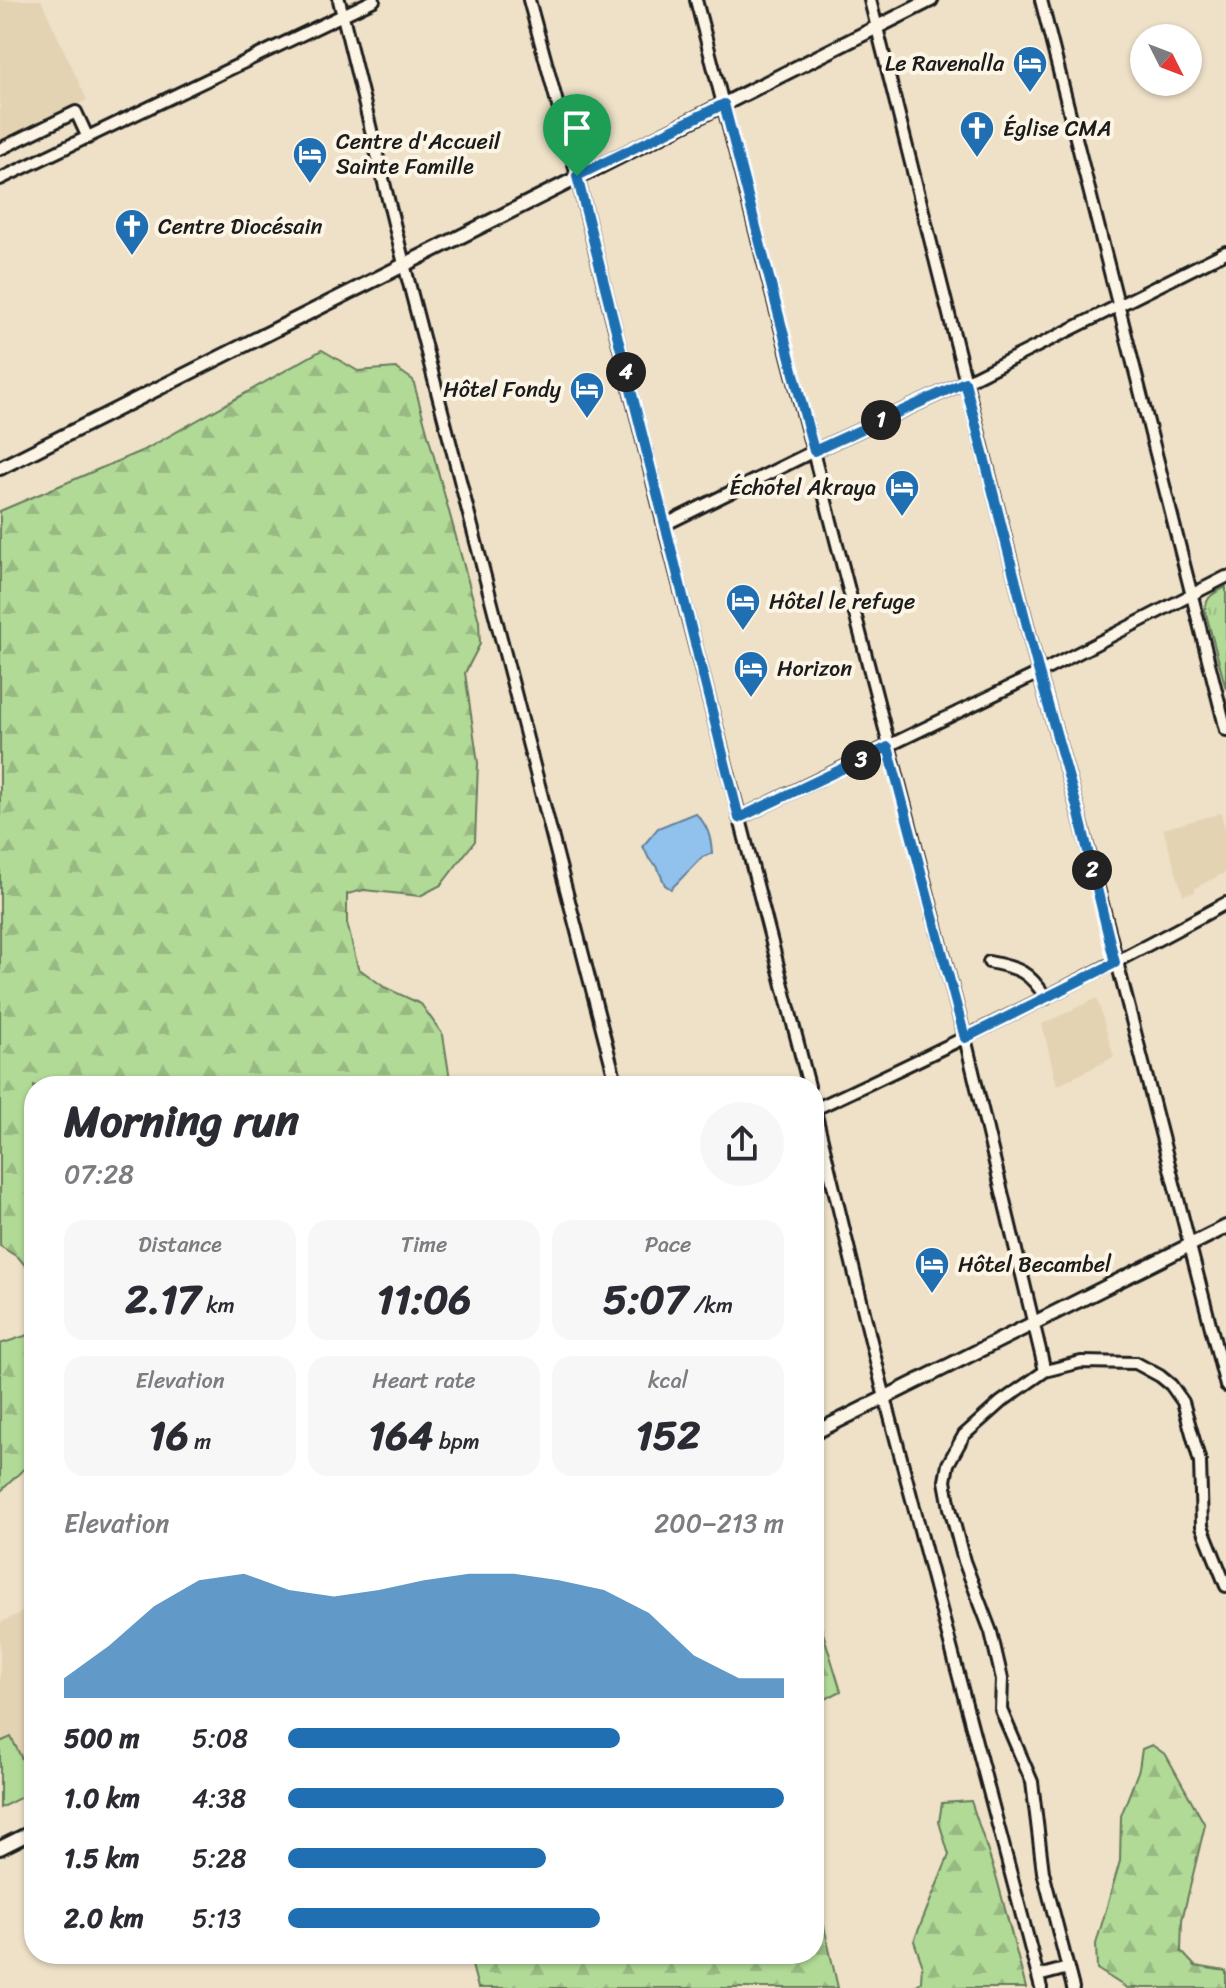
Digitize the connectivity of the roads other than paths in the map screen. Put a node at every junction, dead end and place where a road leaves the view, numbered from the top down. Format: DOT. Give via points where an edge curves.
graph roads {
  1 [pos="339,0"];
  2 [pos="374,0"];
  3 [pos="529,0"];
  4 [pos="696,0"];
  5 [pos="870,0"];
  6 [pos="931,0"];
  7 [pos="1041,0"];
  8 [pos="343,15"];
  9 [pos="877,29"];
  10 [pos="724,104"];
  11 [pos="88,138"];
  12 [pos="0,149"];
  13 [pos="577,176"];
  14 [pos="0,179"];
  15 [pos="1226,252"];
  16 [pos="404,264"];
  17 [pos="1120,305"];
  18 [pos="965,382"];
  19 [pos="814,451"];
  20 [pos="0,468"];
  21 [pos="664,525"];
  22 [pos="1226,577"];
  23 [pos="1193,594"];
  24 [pos="1039,673"];
  25 [pos="1226,730"];
  26 [pos="888,747"];
  27 [pos="739,818"];
  28 [pos="1226,903"];
  29 [pos="989,962"];
  30 [pos="1115,963"];
  31 [pos="1046,998"];
  32 [pos="965,1038"];
  33 [pos="614,1076"];
  34 [pos="806,1076"];
  35 [pos="824,1103"];
  36 [pos="824,1148"];
  37 [pos="1226,1227"];
  38 [pos="1190,1245"];
  39 [pos="1035,1323"];
  40 [pos="1045,1371"];
  41 [pos="1226,1386"];
  42 [pos="886,1397"];
  43 [pos="824,1428"];
  44 [pos="1226,1586"];
  45 [pos="24,1836"];
  46 [pos="0,1848"];
  47 [pos="1068,1968"];
  48 [pos="1040,1982"];
  49 [pos="1073,1988"];
  1 -- 8 [label="street"];
  2 -- 8 [label="street"];
  3 -- 13 [label="street"];
  4 -- 10 [label="street"];
  5 -- 9 [label="street"];
  6 -- 9 [label="street"];
  7 -- 17 [label="street"];
  8 -- 11 [label="street"];
  8 -- 16 [label="street"];
  9 -- 10 [label="street"];
  9 -- 18 [label="street"];
  10 -- 13 [label="street"];
  10 -- 19 [label="street"];
  11 -- 12 [label="street" via="76,112"];
  11 -- 14 [label="street"];
  13 -- 16 [label="street"];
  13 -- 21 [label="street"];
  15 -- 17 [label="street"];
  16 -- 20 [label="street"];
  16 -- 33 [label="street"];
  17 -- 18 [label="street"];
  17 -- 23 [label="street"];
  18 -- 19 [label="street"];
  18 -- 24 [label="street"];
  19 -- 21 [label="street"];
  19 -- 26 [label="street"];
  21 -- 27 [label="street"];
  22 -- 23 [label="street"];
  23 -- 24 [label="street"];
  23 -- 25 [label="street"];
  24 -- 26 [label="street"];
  24 -- 30 [label="street"];
  26 -- 27 [label="street"];
  26 -- 32 [label="street"];
  27 -- 34 [label="street"];
  28 -- 30 [label="street"];
  29 -- 31 [label="street" via="1031,976"];
  30 -- 31 [label="street"];
  30 -- 38 [label="street"];
  31 -- 32 [label="street"];
  32 -- 35 [label="street"];
  32 -- 39 [label="street"];
  36 -- 42 [label="street"];
  37 -- 38 [label="street"];
  38 -- 39 [label="street"];
  38 -- 41 [label="street"];
  39 -- 40 [label="street"];
  39 -- 42 [label="street"];
  40 -- 44 [label="street" via="1081,1362 1136,1363 1171,1385 1183,1402 1200,1462 1202,1526"];
  40 -- 47 [label="street" via="964,1435 945,1481 964,1561 991,1632 1002,1679 1001,1710 1032,1782 1043,1872"];
  42 -- 43 [label="street"];
  42 -- 48 [label="street"];
  45 -- 46 [label="street"];
  47 -- 48 [label="street"];
  47 -- 49 [label="street"];
}
